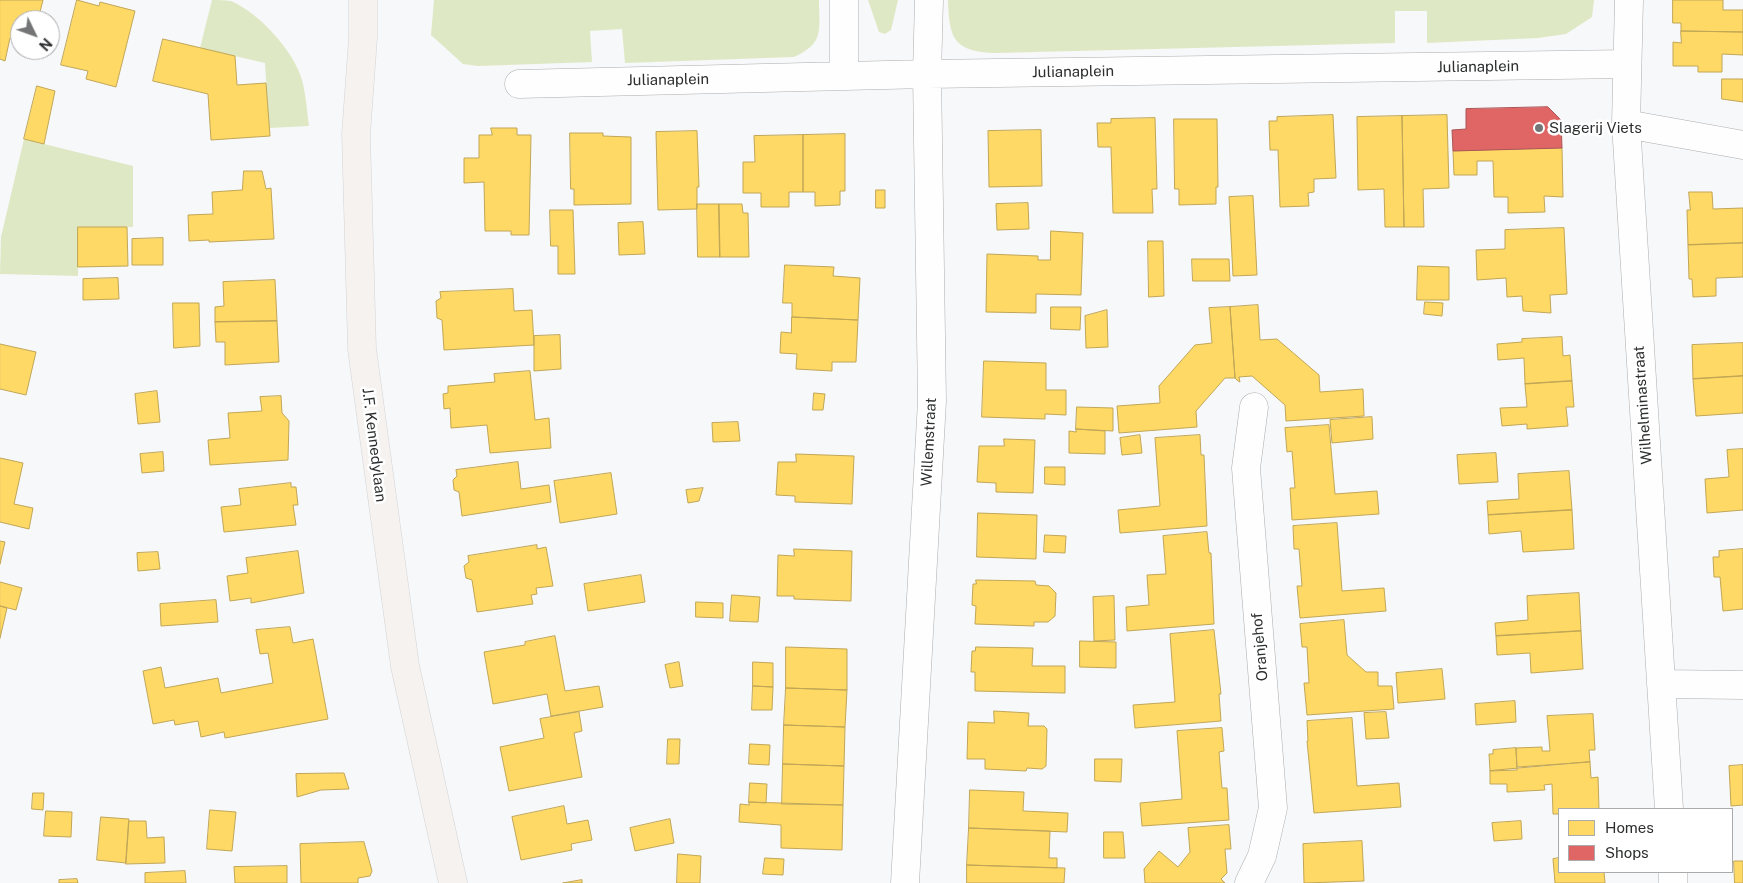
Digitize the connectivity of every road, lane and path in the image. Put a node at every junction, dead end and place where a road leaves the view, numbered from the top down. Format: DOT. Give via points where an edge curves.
graph roads {
  1 [pos="363,0"];
  2 [pos="844,0"];
  3 [pos="929,0"];
  4 [pos="1629,0"];
  5 [pos="1627,64"];
  6 [pos="928,74"];
  7 [pos="844,76"];
  8 [pos="519,84"];
  9 [pos="1626,124"];
  10 [pos="1743,145"];
  11 [pos="1254,408"];
  12 [pos="1661,684"];
  13 [pos="1743,685"];
  14 [pos="1669,808"];
  15 [pos="453,883"];
  16 [pos="906,883"];
  17 [pos="1249,883"];
  1 -- 15 [label="main road, J.F. Kennedylaan" via="356,134 362,349 406,666"];
  2 -- 7 [label="street"];
  3 -- 6 [label="street, Willemstraat"];
  4 -- 5 [label="street, Wilhelminastraat"];
  5 -- 6 [label="street, Julianaplein"];
  5 -- 9 [label="street, Wilhelminastraat"];
  6 -- 7 [label="street, Julianaplein"];
  6 -- 16 [label="street, Willemstraat" via="932,401"];
  7 -- 8 [label="street, Julianaplein"];
  9 -- 10 [label="street"];
  9 -- 12 [label="street, Wilhelminastraat"];
  11 -- 17 [label="street, Oranjehof" via="1246,468 1273,808 1262,856"];
  12 -- 13 [label="street"];
  12 -- 14 [label="street, Wilhelminastraat"];
}
